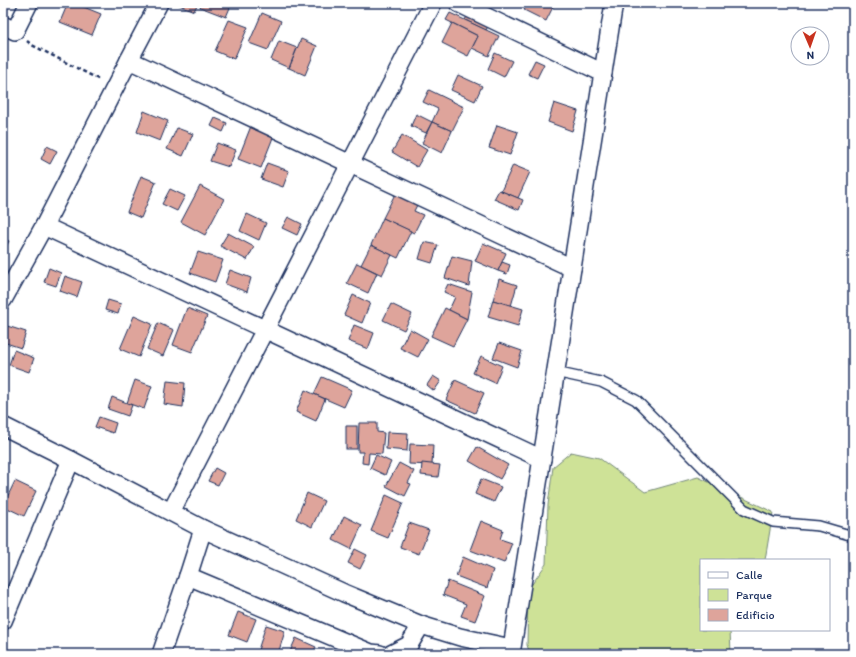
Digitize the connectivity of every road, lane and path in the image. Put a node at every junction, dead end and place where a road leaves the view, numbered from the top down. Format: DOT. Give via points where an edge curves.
graph roads {
  1 [pos="29,3"];
  2 [pos="159,3"];
  3 [pos="433,3"];
  4 [pos="458,3"];
  5 [pos="614,3"];
  6 [pos="9,28"];
  7 [pos="129,60"];
  8 [pos="603,73"];
  9 [pos="114,88"];
  10 [pos="350,164"];
  11 [pos="44,226"];
  12 [pos="572,268"];
  13 [pos="3,300"];
  14 [pos="265,330"];
  15 [pos="555,372"];
  16 [pos="3,426"];
  17 [pos="542,459"];
  18 [pos="71,460"];
  19 [pos="171,512"];
  20 [pos="203,529"];
  21 [pos="853,536"];
  22 [pos="188,576"];
  23 [pos="3,620"];
  24 [pos="420,625"];
  25 [pos="511,651"];
  26 [pos="161,654"];
  27 [pos="380,654"];
  28 [pos="391,654"];
  1 -- 6 [label="street"];
  2 -- 7 [label="street"];
  3 -- 10 [label="street"];
  4 -- 8 [label="street"];
  5 -- 8 [label="street"];
  6 -- 9 [label="path" via="32,45"];
  7 -- 9 [label="street"];
  7 -- 10 [label="street"];
  8 -- 12 [label="street"];
  9 -- 11 [label="street"];
  10 -- 12 [label="street"];
  10 -- 14 [label="street"];
  11 -- 13 [label="street"];
  11 -- 14 [label="street"];
  12 -- 15 [label="street"];
  14 -- 17 [label="street"];
  14 -- 19 [label="street"];
  15 -- 17 [label="street"];
  15 -- 21 [label="lane" via="601,382 636,400 744,509 773,522 819,526"];
  16 -- 18 [label="street"];
  17 -- 25 [label="street"];
  18 -- 19 [label="street"];
  18 -- 23 [label="street"];
  19 -- 20 [label="street"];
  20 -- 22 [label="street"];
  20 -- 24 [label="street"];
  22 -- 26 [label="street"];
  22 -- 27 [label="street" via="371,653"];
  24 -- 25 [label="street"];
  24 -- 28 [label="street" via="409,645"];
}
